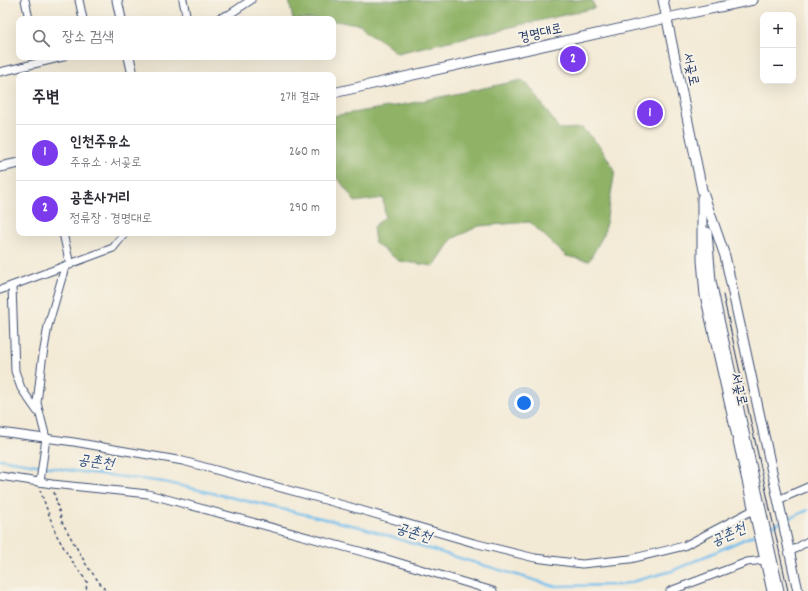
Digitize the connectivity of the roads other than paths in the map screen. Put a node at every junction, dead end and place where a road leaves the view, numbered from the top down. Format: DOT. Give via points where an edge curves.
graph roads {
  1 [pos="25,0"];
  2 [pos="79,0"];
  3 [pos="117,0"];
  4 [pos="183,0"];
  5 [pos="251,0"];
  6 [pos="663,0"];
  7 [pos="753,0"];
  8 [pos="28,16"];
  9 [pos="82,16"];
  10 [pos="120,16"];
  11 [pos="186,16"];
  12 [pos="225,16"];
  13 [pos="667,18"];
  14 [pos="38,60"];
  15 [pos="130,60"];
  16 [pos="0,72"];
  17 [pos="132,72"];
  18 [pos="336,93"];
  19 [pos="16,164"];
  20 [pos="0,167"];
  21 [pos="702,190"];
  22 [pos="706,201"];
  23 [pos="63,236"];
  24 [pos="123,236"];
  25 [pos="68,266"];
  26 [pos="12,286"];
  27 [pos="0,290"];
  28 [pos="40,416"];
  29 [pos="0,432"];
  30 [pos="46,441"];
  31 [pos="0,476"];
  32 [pos="40,479"];
  33 [pos="808,487"];
  34 [pos="778,501"];
  35 [pos="756,510"];
  36 [pos="808,541"];
  37 [pos="789,548"];
  38 [pos="766,550"];
  39 [pos="764,560"];
  40 [pos="493,591"];
  41 [pos="670,591"];
  42 [pos="772,591"];
  43 [pos="779,591"];
  44 [pos="798,591"];
  1 -- 8 [label="street"];
  2 -- 9 [label="street"];
  3 -- 10 [label="main road"];
  4 -- 11 [label="street"];
  5 -- 12 [label="street"];
  6 -- 13 [label="main road, 서곶로"];
  7 -- 13 [label="main road, 경명대로"];
  13 -- 18 [label="main road, 경명대로"];
  13 -- 21 [label="main road, 서곶로"];
  14 -- 16 [label="street"];
  15 -- 17 [label="main road"];
  19 -- 20 [label="main road"];
  21 -- 22 [label="main road, 서곶로"];
  21 -- 35 [label="main road, 서곶로" via="705,295"];
  22 -- 34 [label="main road, 서곶로" via="725,256"];
  22 -- 35 [label="main road, 서곶로" via="711,281"];
  23 -- 25 [label="street"];
  24 -- 25 [label="street" via="113,248"];
  25 -- 26 [label="street"];
  25 -- 28 [label="street" via="48,326 37,403"];
  26 -- 27 [label="street"];
  26 -- 28 [label="street" via="15,371 22,388"];
  28 -- 30 [label="street"];
  29 -- 30 [label="street"];
  30 -- 32 [label="street"];
  30 -- 35 [label="street" via="74,442 183,461 474,543 535,558 582,564 630,559 684,546"];
  31 -- 32 [label="street"];
  32 -- 40 [label="street" via="52,484 148,494 374,555"];
  33 -- 34 [label="street"];
  34 -- 37 [label="main road, 서곶로"];
  35 -- 38 [label="main road, 서곶로"];
  36 -- 37 [label="street"];
  37 -- 44 [label="main road, 서곶로"];
  38 -- 39 [label="main road, 서곶로"];
  38 -- 43 [label="main road, 서곶로"];
  39 -- 41 [label="street" via="746,562"];
  39 -- 42 [label="main road, 서곶로"];
}
